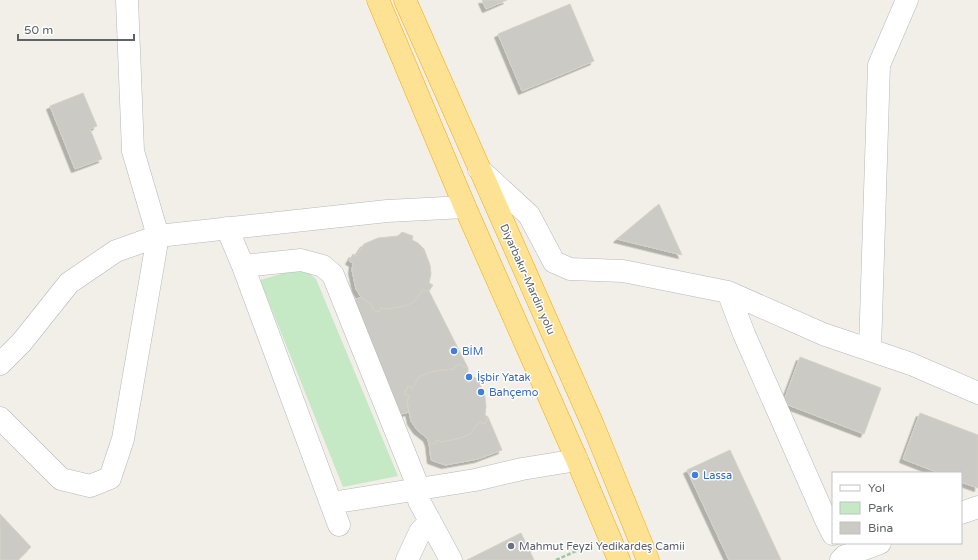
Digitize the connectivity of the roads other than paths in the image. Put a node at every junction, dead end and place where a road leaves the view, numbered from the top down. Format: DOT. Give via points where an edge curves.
graph roads {
  1 [pos="127,0"];
  2 [pos="378,0"];
  3 [pos="405,0"];
  4 [pos="907,0"];
  5 [pos="480,169"];
  6 [pos="465,206"];
  7 [pos="227,228"];
  8 [pos="158,236"];
  9 [pos="243,266"];
  10 [pos="728,292"];
  11 [pos="870,350"];
  12 [pos="0,364"];
  13 [pos="978,394"];
  14 [pos="0,418"];
  15 [pos="577,460"];
  16 [pos="419,489"];
  17 [pos="331,503"];
  18 [pos="978,507"];
  19 [pos="962,513"];
  20 [pos="430,521"];
  21 [pos="339,525"];
  22 [pos="832,532"];
  23 [pos="877,544"];
  24 [pos="843,555"];
  25 [pos="407,560"];
  26 [pos="451,560"];
  27 [pos="619,560"];
  28 [pos="648,560"];
  1 -- 8 [label="street" via="133,151"];
  2 -- 6 [label="highway"];
  3 -- 5 [label="highway, Diyarbakır-Mardin yolu"];
  4 -- 11 [label="street" via="879,65"];
  5 -- 10 [label="street" via="529,215 554,262 570,269 623,271"];
  5 -- 28 [label="highway, Diyarbakır-Mardin yolu" via="593,425"];
  6 -- 7 [label="street" via="387,211"];
  6 -- 15 [label="highway"];
  7 -- 8 [label="street"];
  7 -- 9 [label="street"];
  8 -- 12 [label="street" via="116,251 69,283 22,342"];
  8 -- 14 [label="street" via="124,439 110,478 90,486 61,478"];
  9 -- 16 [label="street" via="301,260 323,266 333,276"];
  9 -- 17 [label="street"];
  10 -- 11 [label="street" via="823,334"];
  10 -- 22 [label="street" via="744,334"];
  11 -- 13 [label="street" via="911,364"];
  15 -- 16 [label="street"];
  15 -- 27 [label="highway"];
  16 -- 17 [label="street"];
  16 -- 20 [label="street" via="419,501"];
  17 -- 21 [label="street"];
  18 -- 19 [label="street"];
  20 -- 25 [label="street" via="420,532"];
  20 -- 26 [label="street"];
  23 -- 24 [label="street"];
}
